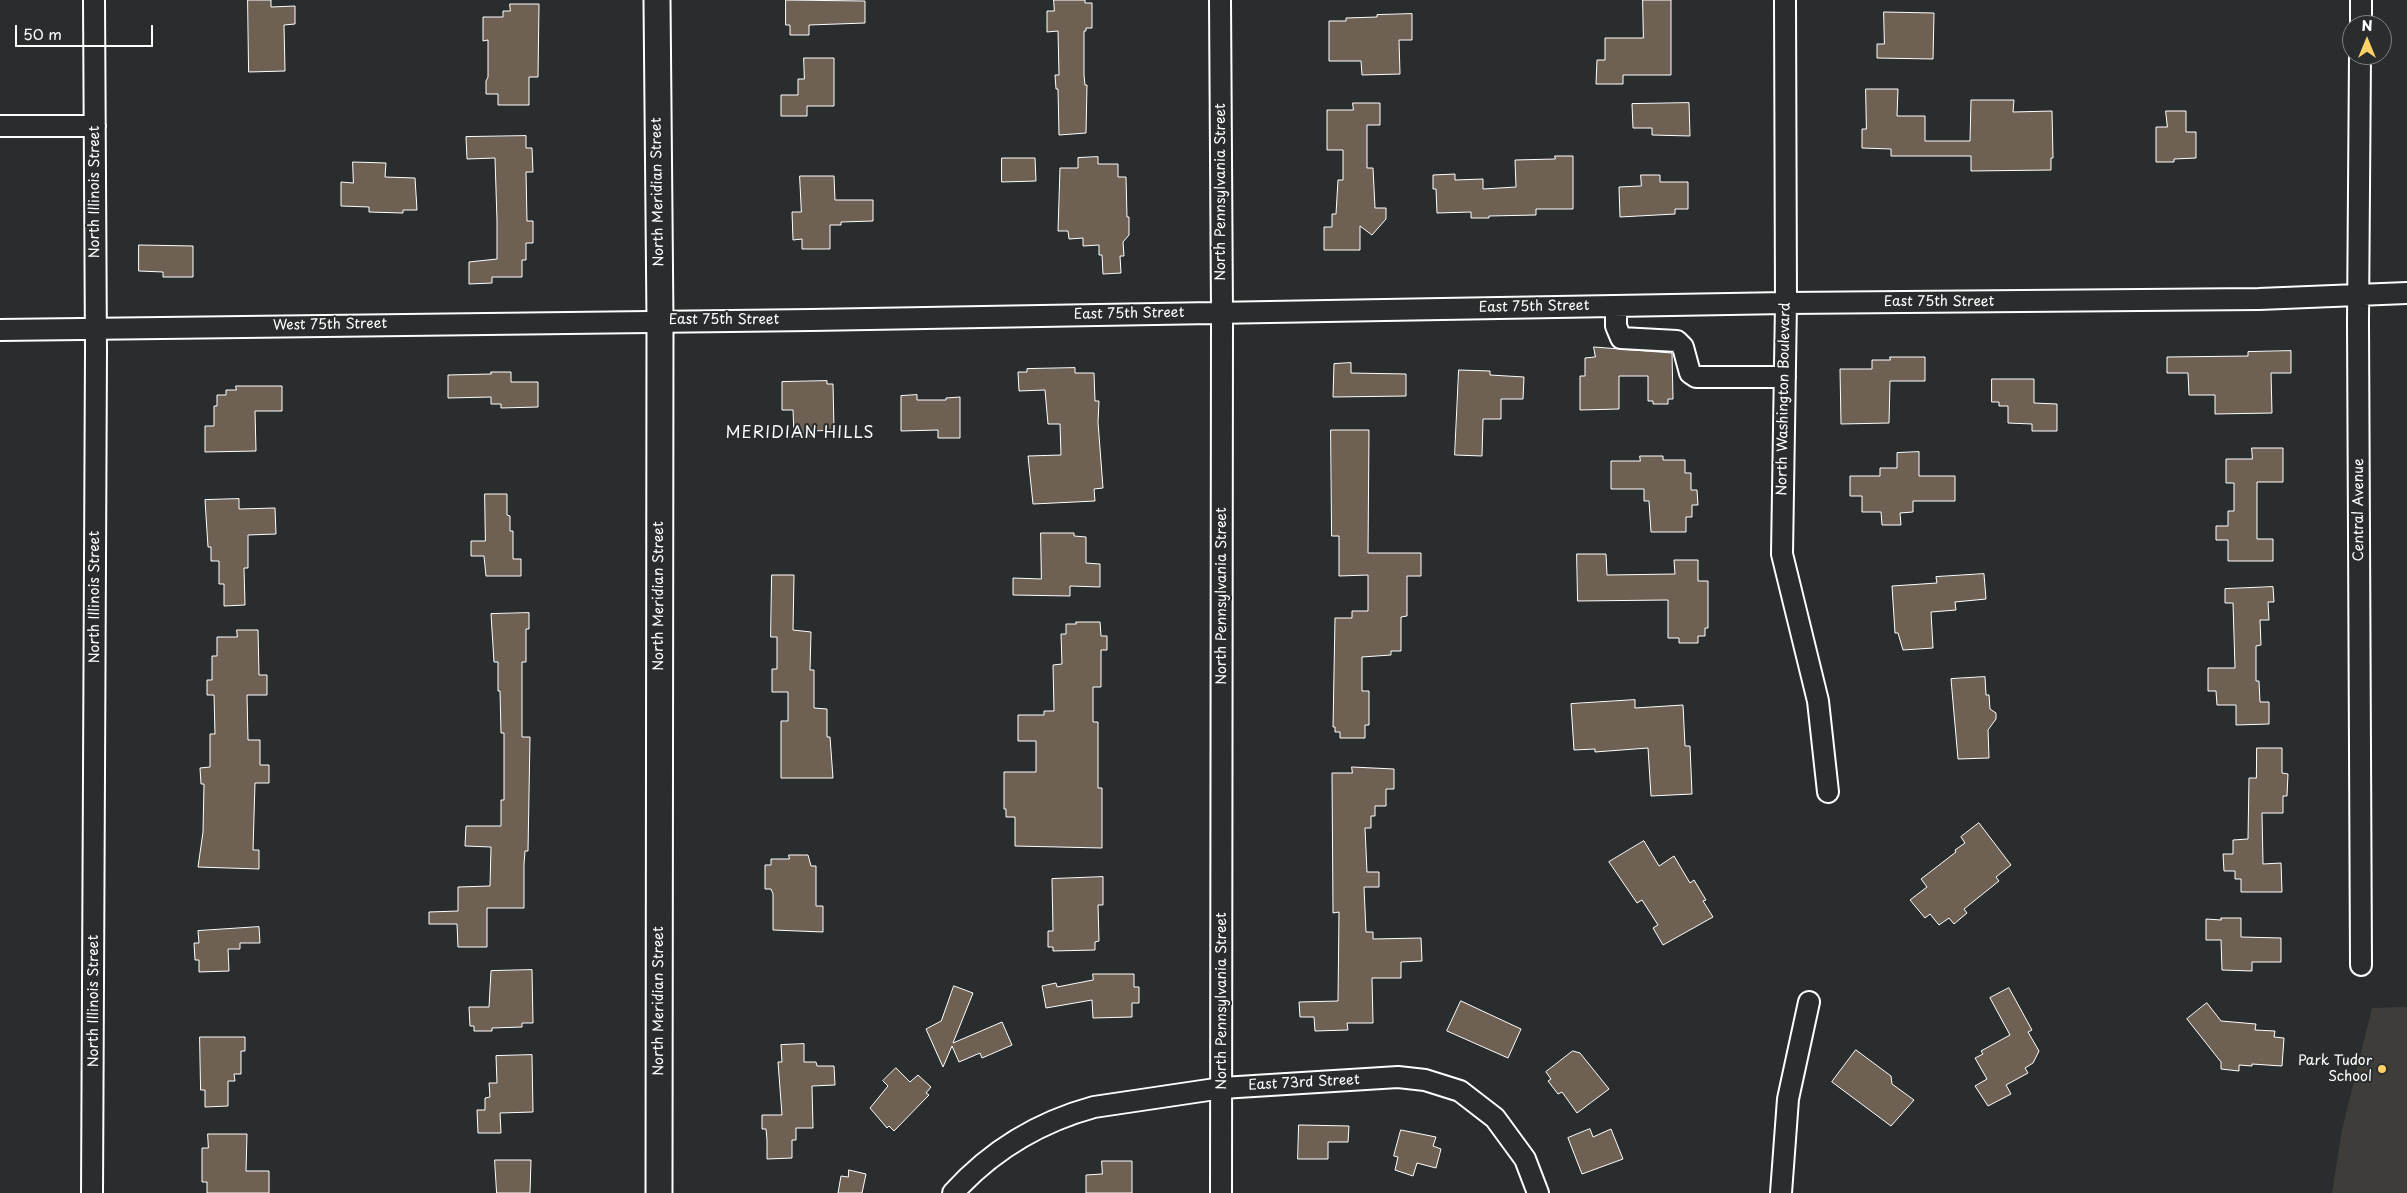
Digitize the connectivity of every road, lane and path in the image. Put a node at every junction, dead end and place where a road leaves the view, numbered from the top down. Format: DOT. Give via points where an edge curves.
graph roads {
  1 [pos="94,0"];
  2 [pos="656,0"];
  3 [pos="1220,0"];
  4 [pos="1785,0"];
  5 [pos="2361,0"];
  6 [pos="2361,15"];
  7 [pos="2360,65"];
  8 [pos="0,126"];
  9 [pos="95,126"];
  10 [pos="2358,293"];
  11 [pos="2407,293"];
  12 [pos="1786,303"];
  13 [pos="1616,306"];
  14 [pos="1222,312"];
  15 [pos="660,321"];
  16 [pos="96,329"];
  17 [pos="0,330"];
  18 [pos="1785,377"];
  19 [pos="1828,792"];
  20 [pos="2361,965"];
  21 [pos="1809,1002"];
  22 [pos="1222,1088"];
  23 [pos="92,1193"];
  24 [pos="659,1193"];
  25 [pos="953,1193"];
  26 [pos="1221,1193"];
  27 [pos="1538,1193"];
  28 [pos="1781,1193"];
  1 -- 9 [label="street, North Illinois Street"];
  2 -- 15 [label="main road, North Meridian Street"];
  3 -- 14 [label="street, North Pennsylvania Street"];
  4 -- 12 [label="street, North Washington Boulevard"];
  5 -- 6 [label="street"];
  7 -- 10 [label="street, Central Avenue"];
  8 -- 9 [label="street"];
  9 -- 16 [label="street, North Illinois Street"];
  10 -- 11 [label="street, East 75th Street"];
  10 -- 12 [label="street, East 75th Street" via="2259,299"];
  10 -- 20 [label="street, Central Avenue"];
  12 -- 13 [label="street, East 75th Street"];
  12 -- 18 [label="street, North Washington Boulevard"];
  13 -- 14 [label="street, East 75th Street"];
  13 -- 18 [label="street" via="1616,326 1621,338 1677,341 1683,348 1690,373 1696,377"];
  14 -- 15 [label="street, East 75th Street"];
  14 -- 22 [label="street, North Pennsylvania Street"];
  15 -- 16 [label="street, West 75th Street"];
  15 -- 24 [label="main road, North Meridian Street"];
  16 -- 17 [label="street, West 75th Street"];
  16 -- 23 [label="street, North Illinois Street"];
  18 -- 19 [label="street, North Washington Boulevard" via="1782,554 1818,701"];
  21 -- 28 [label="street" via="1788,1099"];
  22 -- 25 [label="street, East 73rd Street" via="1113,1103 1060,1118 1030,1131 1001,1150 979,1166"];
  22 -- 26 [label="street, North Pennsylvania Street"];
  22 -- 27 [label="street, East 73rd Street" via="1398,1077 1440,1083 1470,1097 1495,1118 1525,1159"];
}
